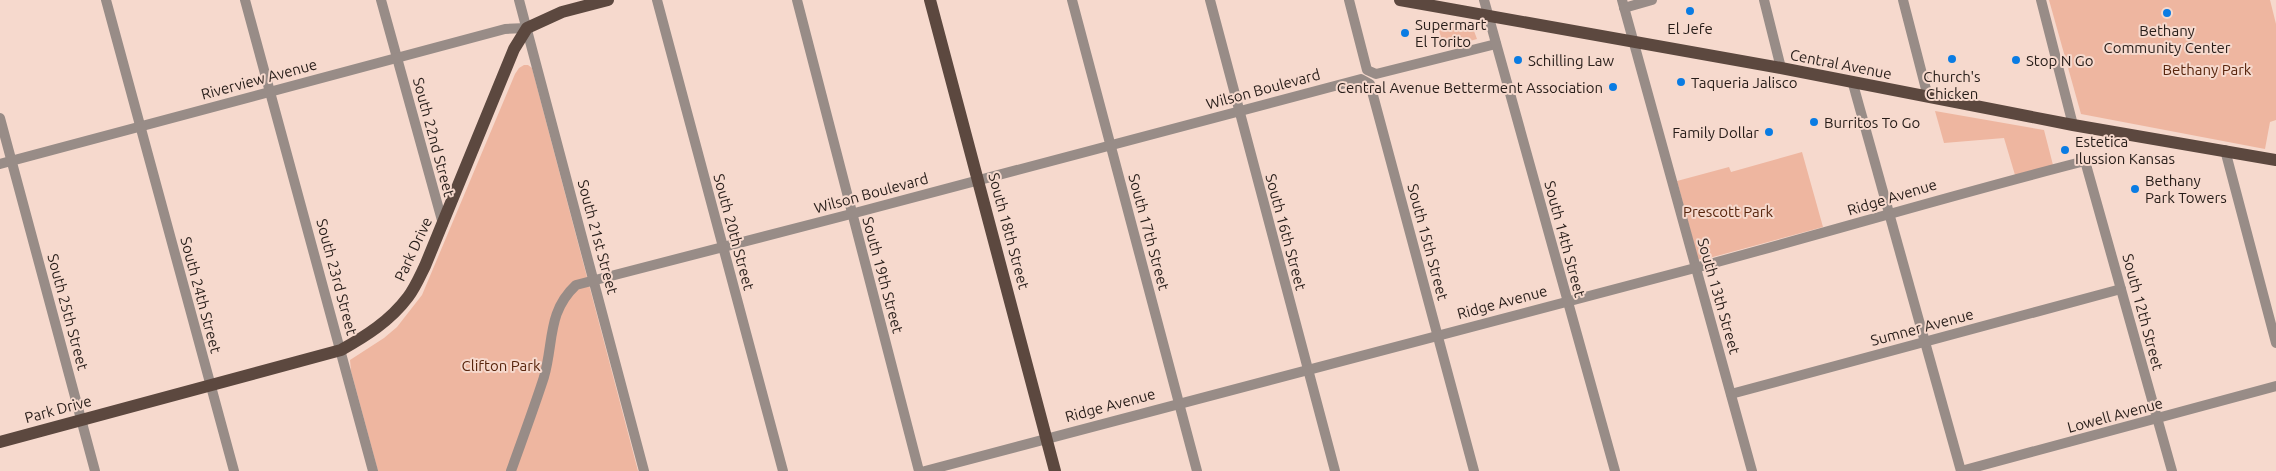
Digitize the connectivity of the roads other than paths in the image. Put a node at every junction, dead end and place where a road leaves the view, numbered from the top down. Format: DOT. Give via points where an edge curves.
graph roads {
  1 [pos="106,0"];
  2 [pos="245,0"];
  3 [pos="382,0"];
  4 [pos="519,0"];
  5 [pos="608,0"];
  6 [pos="657,0"];
  7 [pos="797,0"];
  8 [pos="930,0"];
  9 [pos="1072,0"];
  10 [pos="1210,0"];
  11 [pos="1349,0"];
  12 [pos="1400,0"];
  13 [pos="1484,0"];
  14 [pos="1652,0"];
  15 [pos="1764,0"];
  16 [pos="1902,0"];
  17 [pos="2041,0"];
  18 [pos="1623,4"];
  19 [pos="1488,15"];
  20 [pos="527,28"];
  21 [pos="1633,43"];
  22 [pos="1496,44"];
  23 [pos="397,58"];
  24 [pos="1781,68"];
  25 [pos="1369,77"];
  26 [pos="1853,84"];
  27 [pos="270,92"];
  28 [pos="1928,97"];
  29 [pos="1239,111"];
  30 [pos="0,118"];
  31 [pos="2073,125"];
  32 [pos="139,126"];
  33 [pos="1110,146"];
  34 [pos="2225,150"];
  35 [pos="2276,160"];
  36 [pos="12,161"];
  37 [pos="2085,161"];
  38 [pos="0,164"];
  39 [pos="978,180"];
  40 [pos="851,214"];
  41 [pos="1890,215"];
  42 [pos="443,224"];
  43 [pos="723,248"];
  44 [pos="1695,268"];
  45 [pos="594,280"];
  46 [pos="2122,289"];
  47 [pos="1566,301"];
  48 [pos="1438,335"];
  49 [pos="1926,342"];
  50 [pos="2276,343"];
  51 [pos="341,350"];
  52 [pos="1308,370"];
  53 [pos="211,384"];
  54 [pos="2276,386"];
  55 [pos="1731,394"];
  56 [pos="1178,402"];
  57 [pos="2157,419"];
  58 [pos="81,420"];
  59 [pos="1046,438"];
  60 [pos="0,442"];
  61 [pos="95,471"];
  62 [pos="234,471"];
  63 [pos="373,471"];
  64 [pos="511,471"];
  65 [pos="644,471"];
  66 [pos="783,471"];
  67 [pos="920,471"];
  68 [pos="925,471"];
  69 [pos="1055,471"];
  70 [pos="1197,471"];
  71 [pos="1335,471"];
  72 [pos="1474,471"];
  73 [pos="1615,471"];
  74 [pos="1752,471"];
  75 [pos="1961,471"];
  76 [pos="2172,471"];
  1 -- 32 [label="street, South 24th Street"];
  2 -- 27 [label="street, South 23rd Street"];
  3 -- 23 [label="street, South 22nd Street"];
  4 -- 20 [label="street, South 21st Street"];
  5 -- 20 [label="main road" via="562,12"];
  6 -- 43 [label="street, South 20th Street"];
  7 -- 40 [label="street, South 19th Street"];
  8 -- 39 [label="main road, South 18th Street"];
  9 -- 33 [label="street, South 17th Street"];
  10 -- 29 [label="street, South 16th Street"];
  11 -- 25 [label="street, South 15th Street"];
  12 -- 19 [label="main road, Central Avenue"];
  13 -- 19 [label="street, South 14th Street"];
  14 -- 18 [label="street"];
  15 -- 24 [label="street"];
  16 -- 28 [label="street"];
  17 -- 31 [label="street"];
  18 -- 21 [label="street, South 13th Street"];
  19 -- 21 [label="main road, Central Avenue"];
  19 -- 22 [label="street, South 14th Street"];
  20 -- 23 [label="street, Riverview Avenue" via="505,29"];
  20 -- 42 [label="main road, Park Drive" via="514,49"];
  20 -- 45 [label="street, South 21st Street"];
  21 -- 24 [label="main road, Central Avenue"];
  21 -- 44 [label="street, South 13th Street"];
  22 -- 25 [label="street, Wilson Boulevard"];
  22 -- 47 [label="street, South 14th Street"];
  23 -- 27 [label="street, Riverview Avenue"];
  23 -- 42 [label="street, South 22nd Street"];
  24 -- 26 [label="main road, Central Avenue"];
  25 -- 29 [label="street, Wilson Boulevard"];
  25 -- 48 [label="street, South 15th Street"];
  26 -- 28 [label="main road, Central Avenue"];
  26 -- 41 [label="street"];
  27 -- 32 [label="street, Riverview Avenue"];
  27 -- 51 [label="street, South 23rd Street"];
  28 -- 31 [label="main road, Central Avenue"];
  29 -- 33 [label="street, Wilson Boulevard"];
  29 -- 52 [label="street, South 16th Street"];
  30 -- 36 [label="street, South 25th Street"];
  31 -- 34 [label="main road, Central Avenue"];
  32 -- 36 [label="street, Riverview Avenue"];
  32 -- 53 [label="street, South 24th Street"];
  33 -- 39 [label="street, Wilson Boulevard"];
  33 -- 56 [label="street, South 17th Street"];
  34 -- 35 [label="main road, Central Avenue"];
  34 -- 50 [label="street"];
  36 -- 38 [label="street, Riverview Avenue"];
  36 -- 58 [label="street, South 25th Street"];
  37 -- 41 [label="street, Ridge Avenue" via="1955,194"];
  37 -- 46 [label="street, South 12th Street"];
  39 -- 40 [label="street, Wilson Boulevard"];
  39 -- 59 [label="main road, South 18th Street"];
  40 -- 43 [label="street, Wilson Boulevard"];
  40 -- 67 [label="street, South 19th Street"];
  41 -- 44 [label="street, Ridge Avenue"];
  41 -- 49 [label="street"];
  42 -- 51 [label="main road, Park Drive" via="408,297 386,321"];
  43 -- 45 [label="street, Wilson Boulevard"];
  43 -- 66 [label="street, South 20th Street"];
  44 -- 47 [label="street, Ridge Avenue"];
  44 -- 55 [label="street, South 13th Street"];
  45 -- 64 [label="street, Wilson Boulevard" via="576,285 566,294 555,316 544,375"];
  45 -- 65 [label="street, South 21st Street"];
  46 -- 49 [label="street, Sumner Avenue"];
  46 -- 57 [label="street, South 12th Street"];
  47 -- 48 [label="street, Ridge Avenue"];
  47 -- 73 [label="street, South 14th Street"];
  48 -- 52 [label="street, Ridge Avenue"];
  48 -- 72 [label="street, South 15th Street"];
  49 -- 55 [label="street, Sumner Avenue"];
  49 -- 75 [label="street"];
  51 -- 53 [label="main road, Park Drive"];
  51 -- 63 [label="street, South 23rd Street"];
  52 -- 56 [label="street, Ridge Avenue"];
  52 -- 71 [label="street, South 16th Street"];
  53 -- 58 [label="main road, Park Drive"];
  53 -- 62 [label="street, South 24th Street"];
  54 -- 57 [label="street, Lowell Avenue"];
  55 -- 74 [label="street, South 13th Street"];
  56 -- 59 [label="street, Ridge Avenue"];
  56 -- 70 [label="street, South 17th Street"];
  57 -- 75 [label="street, Lowell Avenue"];
  57 -- 76 [label="street, South 12th Street"];
  58 -- 60 [label="main road, Park Drive"];
  58 -- 61 [label="street, South 25th Street"];
  59 -- 68 [label="street, Ridge Avenue"];
  59 -- 69 [label="main road, South 18th Street"];
}
